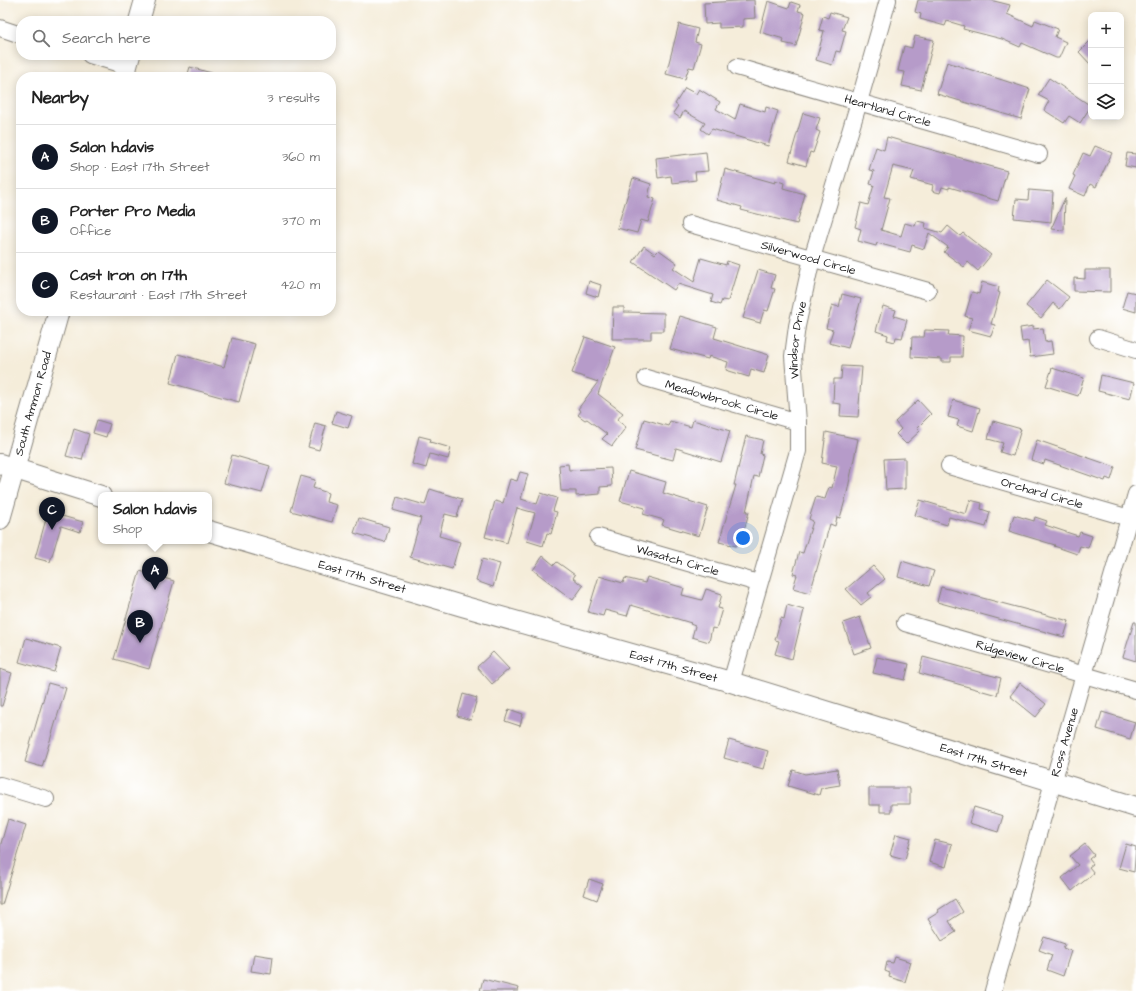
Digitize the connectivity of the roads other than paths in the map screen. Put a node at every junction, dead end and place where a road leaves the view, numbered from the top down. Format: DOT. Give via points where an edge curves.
graph roads {
  1 [pos="145,0"];
  2 [pos="888,0"];
  3 [pos="140,16"];
  4 [pos="0,28"];
  5 [pos="16,33"];
  6 [pos="107,60"];
  7 [pos="127,66"];
  8 [pos="737,67"];
  9 [pos="859,102"];
  10 [pos="1039,154"];
  11 [pos="690,224"];
  12 [pos="812,258"];
  13 [pos="928,291"];
  14 [pos="57,316"];
  15 [pos="1098,338"];
  16 [pos="1136,350"];
  17 [pos="646,378"];
  18 [pos="798,422"];
  19 [pos="7,466"];
  20 [pos="949,466"];
  21 [pos="1136,494"];
  22 [pos="98,495"];
  23 [pos="0,519"];
  24 [pos="1133,519"];
  25 [pos="212,532"];
  26 [pos="598,537"];
  27 [pos="758,583"];
  28 [pos="905,623"];
  29 [pos="1083,676"];
  30 [pos="731,682"];
  31 [pos="1136,690"];
  32 [pos="1053,783"];
  33 [pos="0,785"];
  34 [pos="46,799"];
  35 [pos="1136,808"];
  36 [pos="993,991"];
  1 -- 3 [label="main road"];
  2 -- 9 [label="street, Windsor Drive"];
  4 -- 5 [label="street"];
  6 -- 7 [label="street"];
  8 -- 9 [label="street, Heartland Circle"];
  9 -- 10 [label="street, Heartland Circle"];
  9 -- 12 [label="street, Windsor Drive"];
  11 -- 12 [label="street, Silverwood Circle"];
  12 -- 13 [label="street, Silverwood Circle"];
  12 -- 18 [label="street, Windsor Drive" via="793,356"];
  14 -- 19 [label="main road, South Ammon Road"];
  15 -- 16 [label="street"];
  17 -- 18 [label="street, Meadowbrook Circle"];
  18 -- 27 [label="street, Windsor Drive" via="798,451"];
  19 -- 22 [label="main road"];
  19 -- 23 [label="main road, South Ammon Road"];
  20 -- 24 [label="street, Orchard Circle"];
  21 -- 24 [label="street, Ross Avenue"];
  24 -- 29 [label="street, Ross Avenue"];
  25 -- 30 [label="main road, East 17th Street"];
  26 -- 27 [label="street, Wasatch Circle"];
  27 -- 30 [label="street, Windsor Drive"];
  28 -- 29 [label="street, Ridgeview Circle"];
  29 -- 31 [label="street, Ridgeview Circle"];
  29 -- 32 [label="street, Ross Avenue"];
  30 -- 32 [label="main road, East 17th Street"];
  32 -- 35 [label="main road, East 17th Street"];
  32 -- 36 [label="street, Ross Avenue"];
  33 -- 34 [label="street"];
}
